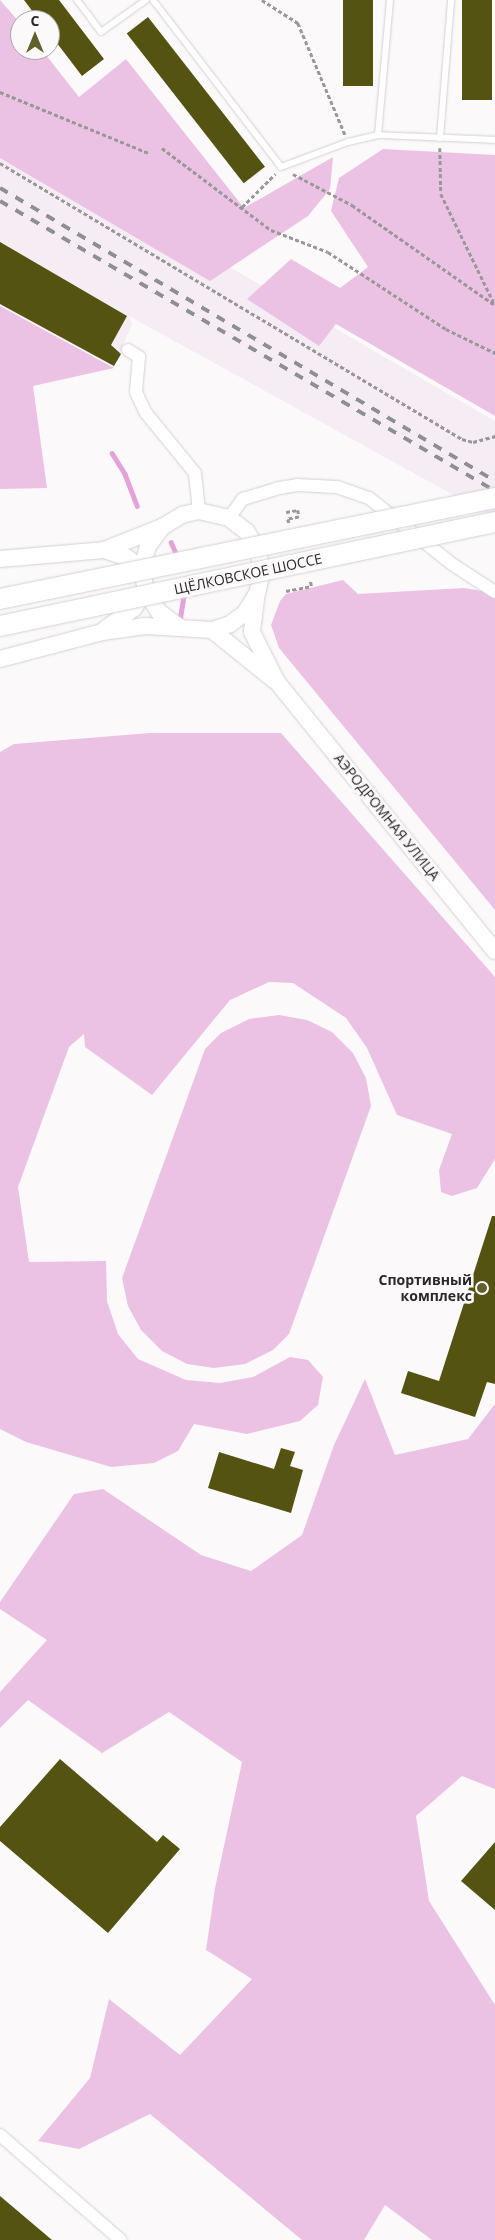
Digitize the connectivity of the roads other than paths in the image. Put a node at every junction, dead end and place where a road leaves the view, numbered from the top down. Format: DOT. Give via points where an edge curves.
graph roads {
  1 [pos="77,0"];
  2 [pos="146,0"];
  3 [pos="153,0"];
  4 [pos="390,0"];
  5 [pos="451,0"];
  6 [pos="378,135"];
  7 [pos="440,138"];
  8 [pos="495,140"];
  9 [pos="128,350"];
  10 [pos="495,498"];
  11 [pos="199,511"];
  12 [pos="229,518"];
  13 [pos="495,522"];
  14 [pos="162,527"];
  15 [pos="104,550"];
  16 [pos="0,559"];
  17 [pos="142,569"];
  18 [pos="146,592"];
  19 [pos="495,592"];
  20 [pos="257,594"];
  21 [pos="0,599"];
  22 [pos="0,626"];
  23 [pos="178,626"];
  24 [pos="212,630"];
  25 [pos="102,632"];
  26 [pos="0,659"];
  27 [pos="277,682"];
  28 [pos="495,952"];
  29 [pos="0,2135"];
  30 [pos="121,2240"];
  1 -- 2 [label="lane" via="101,32"];
  3 -- 6 [label="lane" via="281,167 348,142"];
  4 -- 6 [label="lane"];
  5 -- 7 [label="lane"];
  6 -- 7 [label="lane"];
  7 -- 8 [label="lane"];
  9 -- 11 [label="street" via="139,357 136,392 146,413 195,473"];
  10 -- 21 [label="main road, ЩЁЛКОВСКОЕ ШОССЕ, bridge"];
  11 -- 12 [label="street"];
  11 -- 14 [label="street" via="182,515"];
  12 -- 19 [label="street" via="244,499 279,488 297,485 337,487 369,498 452,564"];
  12 -- 20 [label="street" via="246,532 258,550 262,572"];
  13 -- 22 [label="main road, ЩЁЛКОВСКОЕ ШОССЕ, bridge"];
  14 -- 15 [label="street"];
  14 -- 17 [label="street" via="148,546"];
  15 -- 16 [label="street"];
  15 -- 17 [label="street" via="126,557"];
  17 -- 18 [label="street"];
  18 -- 23 [label="street" via="158,612"];
  18 -- 25 [label="street" via="134,608"];
  20 -- 24 [label="street" via="245,612 230,624"];
  20 -- 27 [label="street" via="252,632"];
  23 -- 24 [label="street"];
  23 -- 25 [label="street"];
  24 -- 27 [label="street"];
  25 -- 26 [label="street"];
  27 -- 28 [label="street, АЭРОДРОМНАЯ УЛИЦА"];
  29 -- 30 [label="street"];
}
